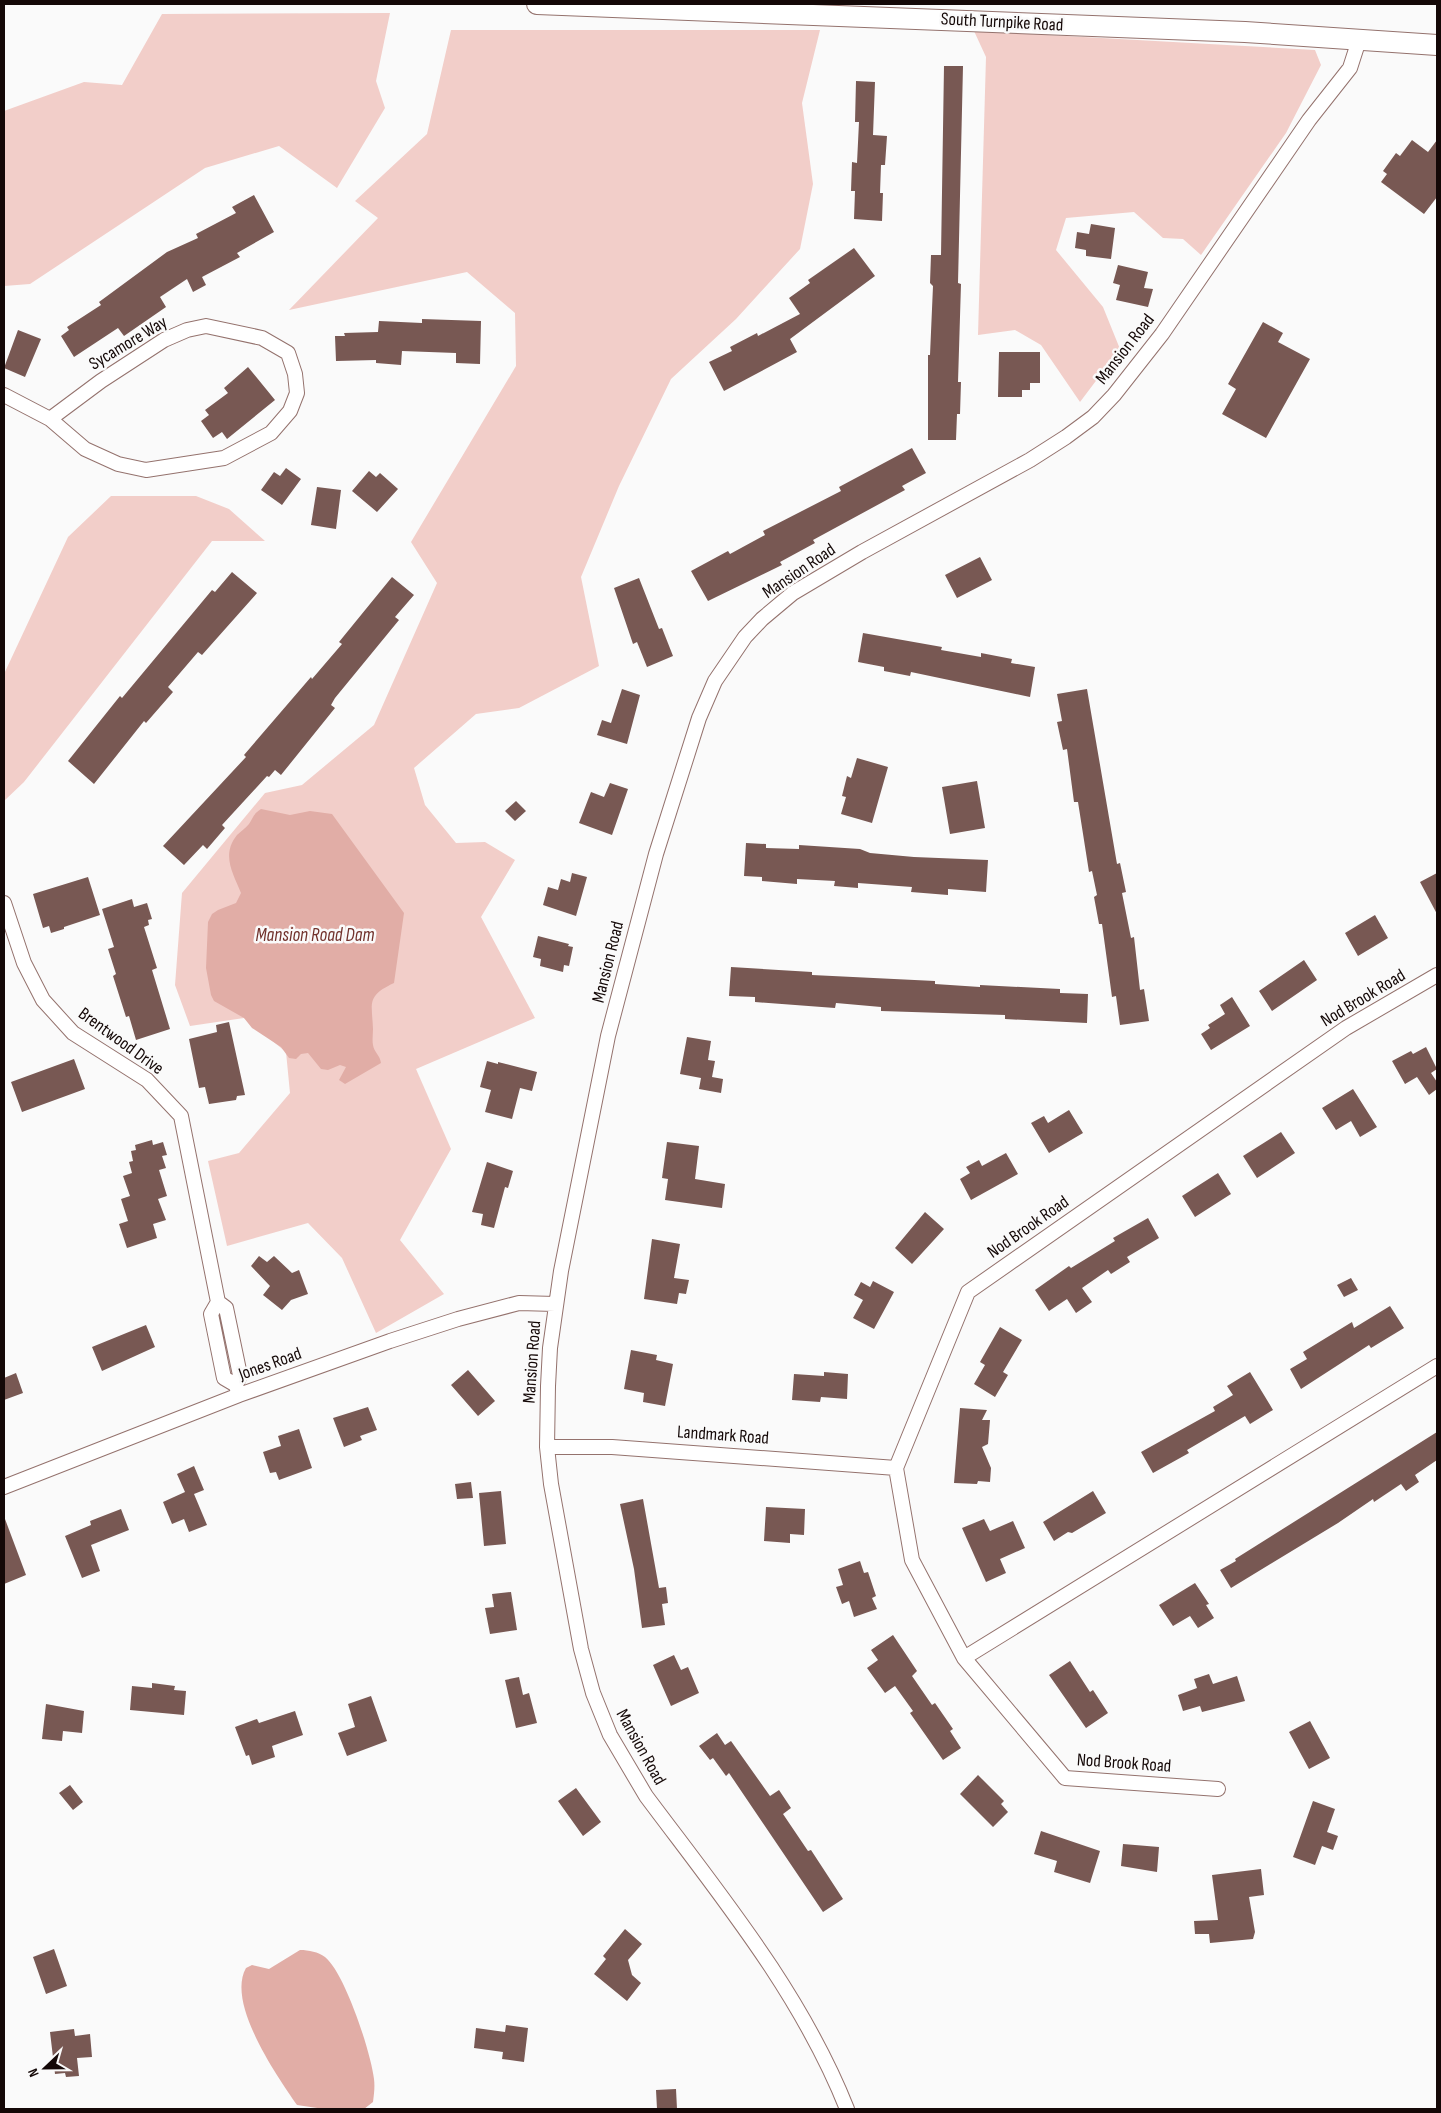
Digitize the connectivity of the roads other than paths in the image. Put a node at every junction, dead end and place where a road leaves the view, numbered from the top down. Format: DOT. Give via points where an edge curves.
graph roads {
  1 [pos="537,4"];
  2 [pos="1359,40"];
  3 [pos="1437,45"];
  4 [pos="4,395"];
  5 [pos="50,419"];
  6 [pos="4,904"];
  7 [pos="1437,974"];
  8 [pos="556,1304"];
  9 [pos="1437,1366"];
  10 [pos="237,1390"];
  11 [pos="548,1448"];
  12 [pos="896,1468"];
  13 [pos="4,1487"];
  14 [pos="964,1658"];
  15 [pos="1218,1788"];
  16 [pos="848,2109"];
  1 -- 2 [label="main road, South Turnpike Road" via="1245,32"];
  2 -- 3 [label="main road, South Turnpike Road"];
  2 -- 8 [label="street, Mansion Road" via="1350,68 1309,120 1138,367 1093,417 1030,460 793,593 762,619 715,681 695,728 642,904 603,1061"];
  4 -- 5 [label="street, Sycamore Way"];
  5 -- 5 [label="street, Sycamore Way" via="85,449 118,464 146,470 224,458 271,433 290,411 297,394 295,374 288,354 262,338 206,326 187,330 157,344"];
  6 -- 10 [label="street, Brentwood Drive" via="24,963 43,1000 73,1033 147,1080 181,1116 218,1302 211,1314 224,1378"];
  7 -- 12 [label="street, Nod Brook Road" via="1346,1028 968,1292"];
  8 -- 10 [label="street, Jones Road" via="519,1303 492,1309"];
  8 -- 11 [label="street, Mansion Road" via="550,1348"];
  9 -- 14 [label="street"];
  10 -- 13 [label="street, Jones Road"];
  11 -- 12 [label="street, Landmark Road" via="612,1447"];
  11 -- 16 [label="street, Mansion Road" via="559,1536 581,1649 593,1693 610,1735 646,1796 793,2001"];
  12 -- 14 [label="street, Nod Brook Road" via="912,1560"];
  14 -- 15 [label="street, Nod Brook Road" via="1065,1778"];
}
